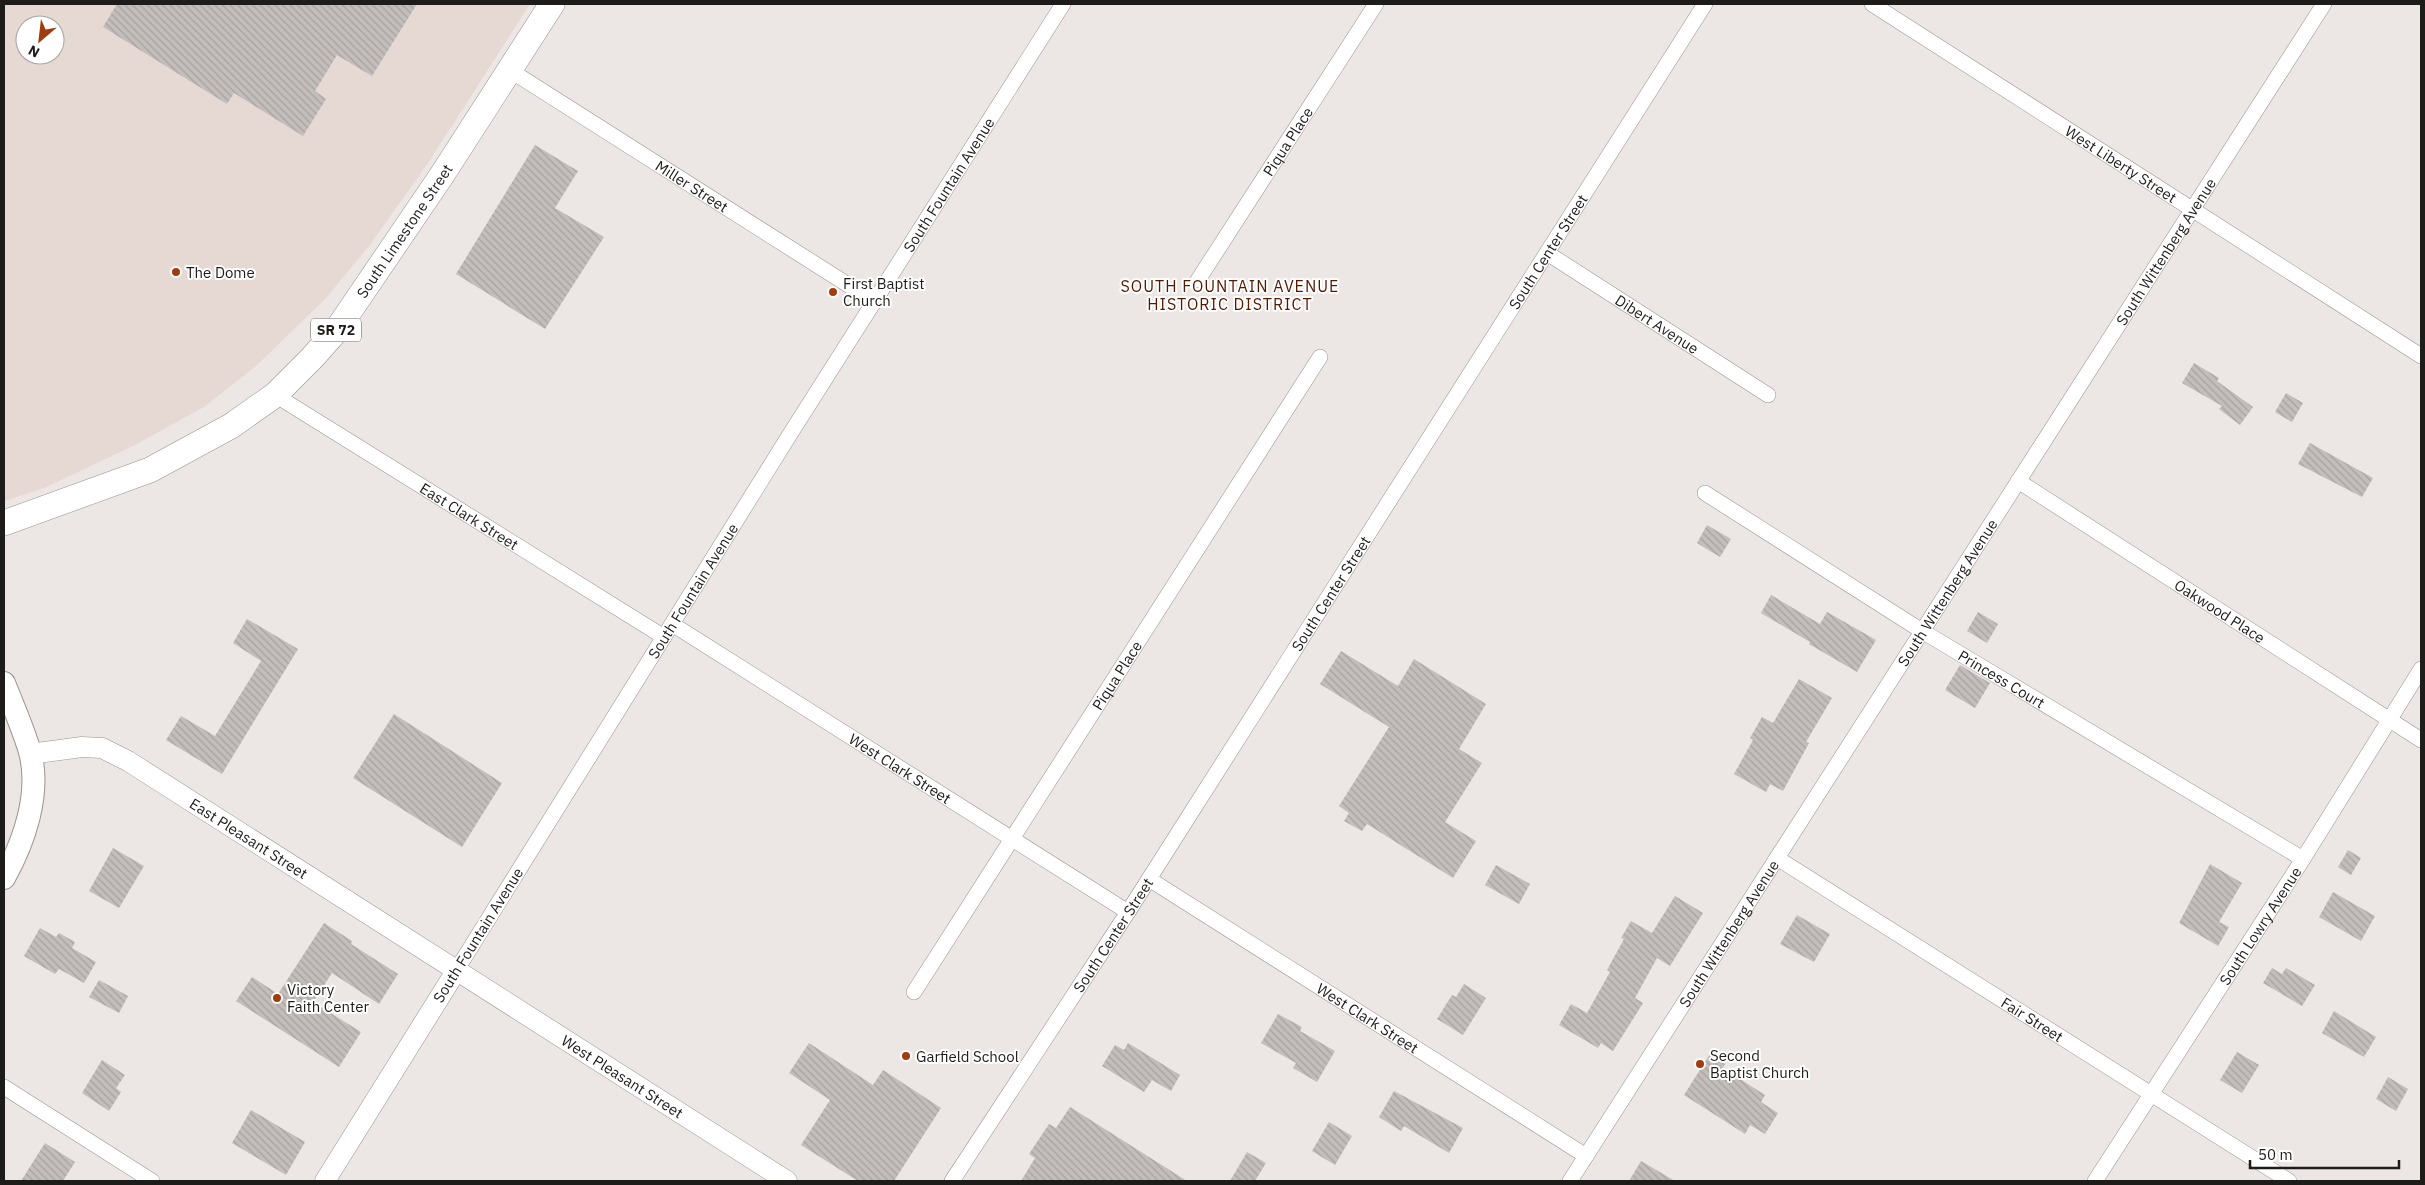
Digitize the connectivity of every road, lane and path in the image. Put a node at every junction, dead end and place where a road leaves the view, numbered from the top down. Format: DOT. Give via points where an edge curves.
graph roads {
  1 [pos="552,4"];
  2 [pos="1063,4"];
  3 [pos="1376,4"];
  4 [pos="1705,4"];
  5 [pos="1872,4"];
  6 [pos="2324,4"];
  7 [pos="508,69"];
  8 [pos="2192,209"];
  9 [pos="1547,253"];
  10 [pos="1198,280"];
  11 [pos="875,302"];
  12 [pos="2421,356"];
  13 [pos="1320,357"];
  14 [pos="275,395"];
  15 [pos="1768,395"];
  16 [pos="2018,481"];
  17 [pos="1705,493"];
  18 [pos="4,523"];
  19 [pos="672,624"];
  20 [pos="1922,631"];
  21 [pos="664,637"];
  22 [pos="2421,669"];
  23 [pos="4,683"];
  24 [pos="2389,720"];
  25 [pos="2421,740"];
  26 [pos="30,754"];
  27 [pos="1012,838"];
  28 [pos="1777,858"];
  29 [pos="2303,859"];
  30 [pos="4,878"];
  31 [pos="1149,879"];
  32 [pos="1128,912"];
  33 [pos="456,971"];
  34 [pos="914,992"];
  35 [pos="4,1087"];
  36 [pos="2150,1094"];
  37 [pos="1586,1156"];
  38 [pos="152,1181"];
  39 [pos="325,1181"];
  40 [pos="787,1181"];
  41 [pos="952,1181"];
  42 [pos="1570,1181"];
  43 [pos="2095,1181"];
  44 [pos="2288,1181"];
  1 -- 7 [label="main road, South Limestone Street / SR 72"];
  2 -- 11 [label="street, South Fountain Avenue"];
  3 -- 10 [label="street, Piqua Place"];
  4 -- 9 [label="street, South Center Street"];
  5 -- 8 [label="street, West Liberty Street"];
  6 -- 8 [label="street, South Wittenberg Avenue"];
  7 -- 11 [label="street, Miller Street"];
  7 -- 14 [label="main road, South Limestone Street / SR 72" via="442,175 336,331"];
  8 -- 12 [label="street, West Liberty Street"];
  8 -- 16 [label="street, South Wittenberg Avenue"];
  9 -- 15 [label="street, Dibert Avenue"];
  9 -- 31 [label="street, South Center Street"];
  11 -- 19 [label="street, South Fountain Avenue"];
  13 -- 27 [label="street, Piqua Place"];
  14 -- 18 [label="main road, South Limestone Street / SR 72" via="231,426 150,470"];
  14 -- 21 [label="street, East Clark Street"];
  16 -- 20 [label="street, South Wittenberg Avenue"];
  16 -- 24 [label="street, Oakwood Place"];
  17 -- 20 [label="street, Princess Court"];
  19 -- 21 [label="street, South Fountain Avenue"];
  19 -- 27 [label="street, West Clark Street"];
  20 -- 28 [label="street, South Wittenberg Avenue"];
  20 -- 29 [label="street, Princess Court"];
  21 -- 33 [label="street, South Fountain Avenue"];
  22 -- 24 [label="street, South Lowry Avenue"];
  23 -- 26 [label="main road"];
  24 -- 25 [label="street, Oakwood Place"];
  24 -- 29 [label="street, South Lowry Avenue"];
  26 -- 30 [label="main road" via="33,780 29,813 23,837"];
  26 -- 33 [label="street, East Pleasant Street" via="82,747 102,748 128,761"];
  27 -- 32 [label="street, West Clark Street"];
  27 -- 34 [label="street, Piqua Place"];
  28 -- 36 [label="street, Fair Street"];
  28 -- 37 [label="street, South Wittenberg Avenue"];
  29 -- 36 [label="street, South Lowry Avenue"];
  31 -- 32 [label="street, South Center Street"];
  31 -- 37 [label="street, West Clark Street"];
  32 -- 41 [label="street, South Center Street"];
  33 -- 39 [label="street, South Fountain Avenue"];
  33 -- 40 [label="street, West Pleasant Street"];
  35 -- 38 [label="street"];
  36 -- 43 [label="street, South Lowry Avenue"];
  36 -- 44 [label="street, Fair Street"];
  37 -- 42 [label="street, South Wittenberg Avenue"];
}
